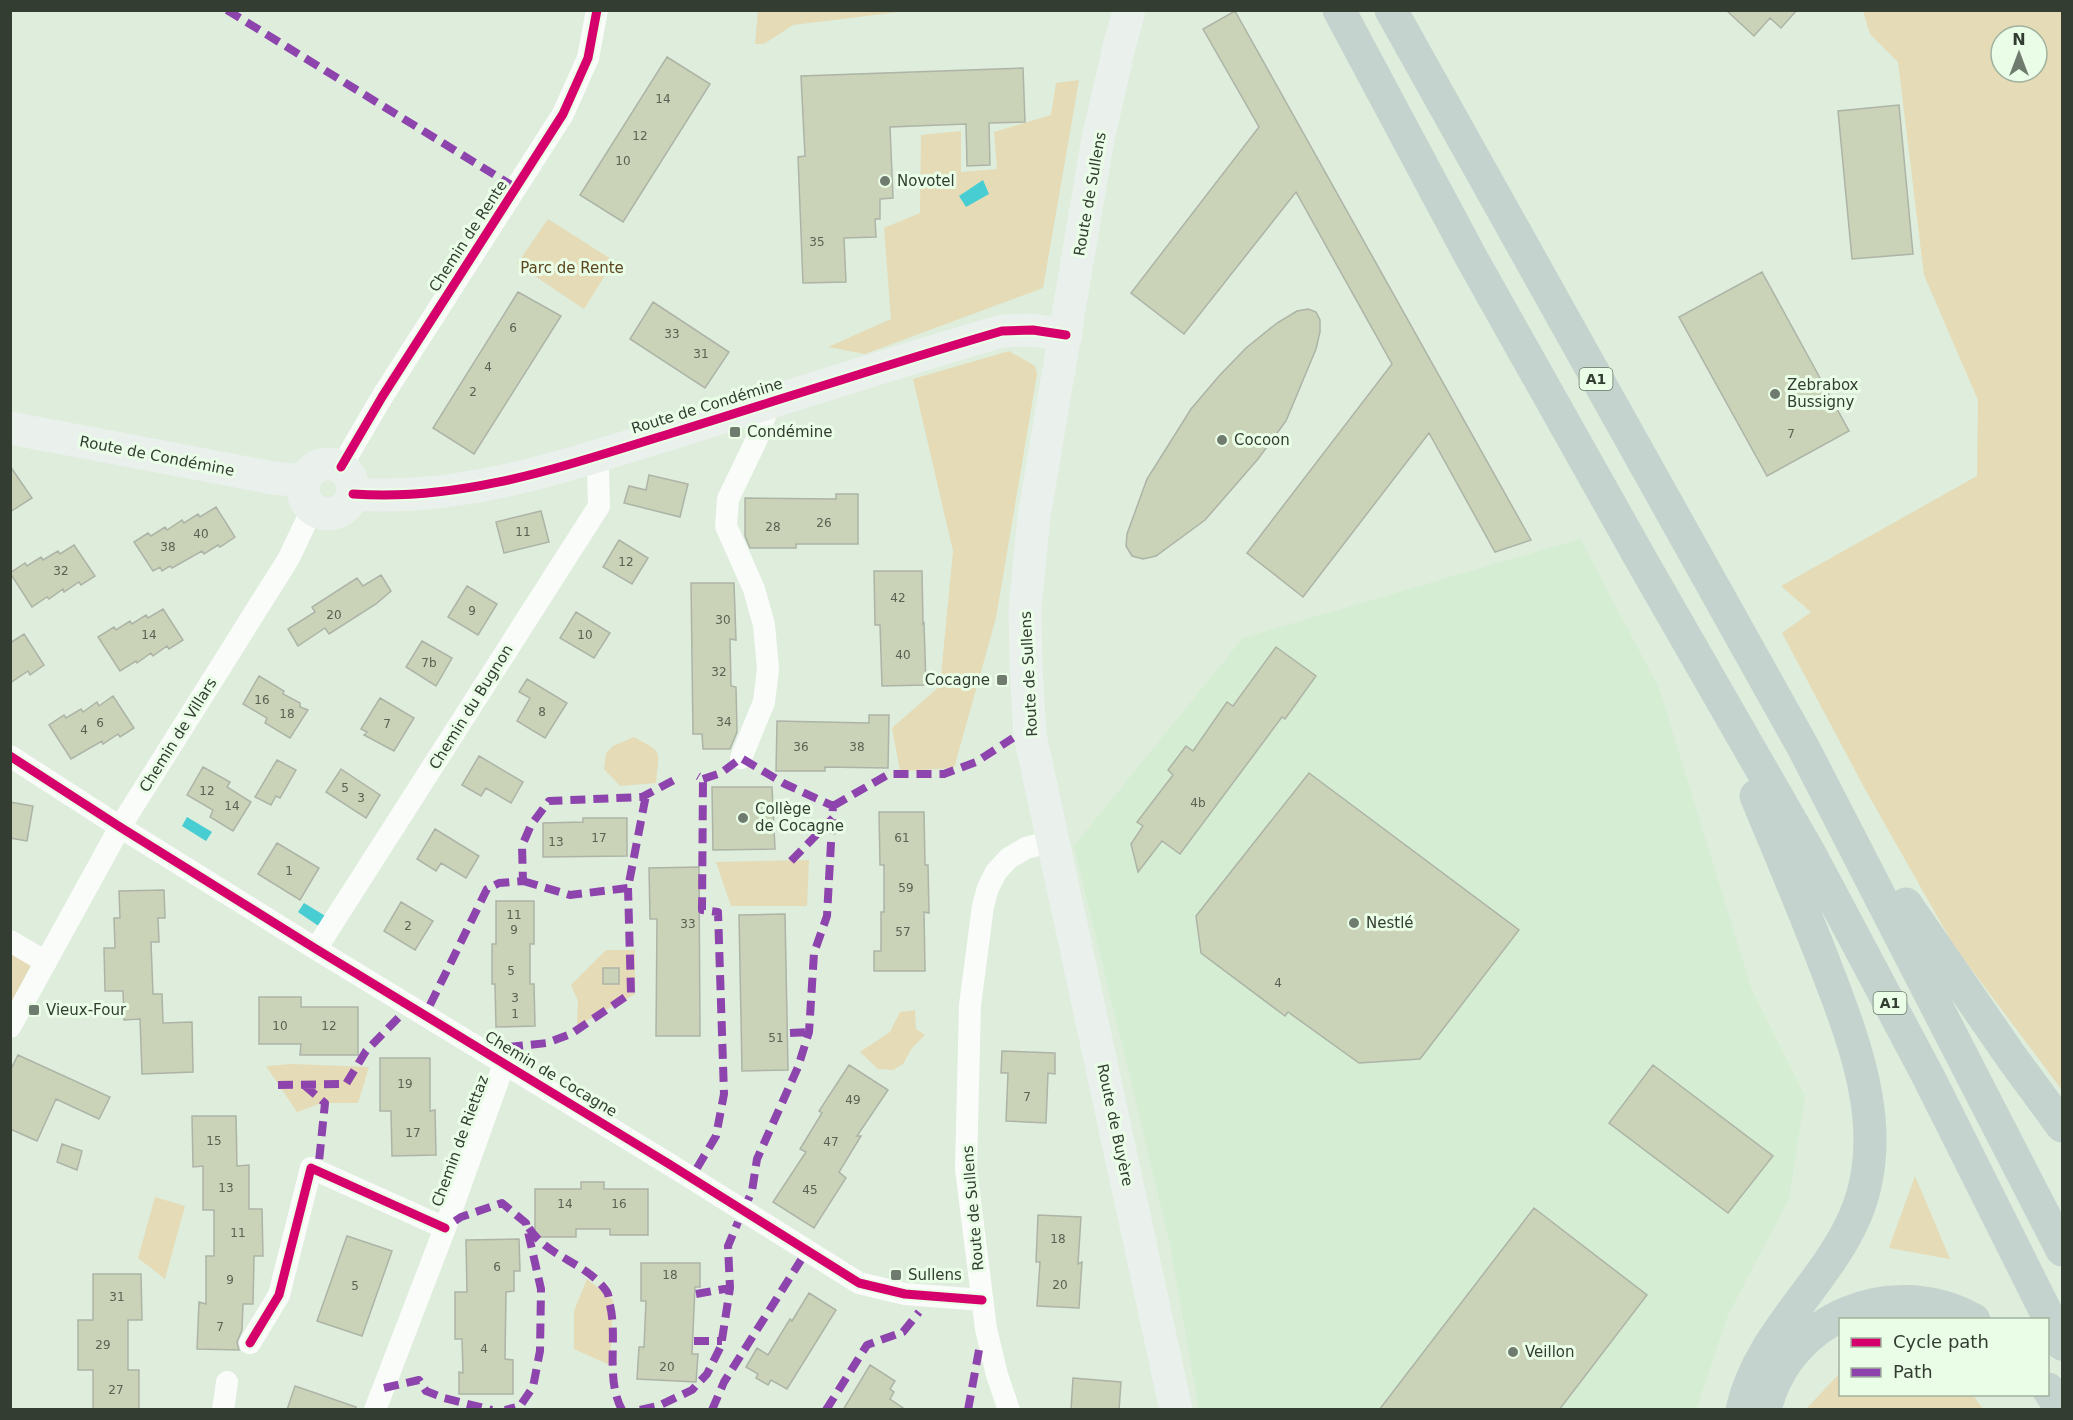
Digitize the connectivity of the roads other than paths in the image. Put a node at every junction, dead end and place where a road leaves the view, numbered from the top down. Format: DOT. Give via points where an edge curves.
graph roads {
  1 [pos="597,10"];
  2 [pos="1129,10"];
  3 [pos="1339,10"];
  4 [pos="1390,10"];
  5 [pos="1066,335"];
  6 [pos="770,402"];
  7 [pos="10,428"];
  8 [pos="595,456"];
  9 [pos="347,481"];
  10 [pos="308,495"];
  11 [pos="1704,670"];
  12 [pos="1803,747"];
  13 [pos="10,756"];
  14 [pos="741,758"];
  15 [pos="120,827"];
  16 [pos="1053,841"];
  17 [pos="10,941"];
  18 [pos="316,950"];
  19 [pos="46,962"];
  20 [pos="10,1027"];
  21 [pos="504,1064"];
  22 [pos="2062,1126"];
  23 [pos="445,1228"];
  24 [pos="2062,1250"];
  25 [pos="982,1300"];
  26 [pos="1970,1318"];
  27 [pos="250,1344"];
  28 [pos="2062,1344"];
  29 [pos="227,1382"];
  30 [pos="2049,1390"];
  31 [pos="223,1410"];
  32 [pos="375,1410"];
  33 [pos="1009,1410"];
  34 [pos="1176,1410"];
  35 [pos="1742,1410"];
  36 [pos="1765,1410"];
  37 [pos="2062,1410"];
  1 -- 9 [label="street, Chemin de Rente" via="588,58 563,114 382,397"];
  2 -- 5 [label="main road, Route de Sullens" via="1097,144"];
  3 -- 11 [label="highway, A1" via="1472,259"];
  4 -- 12 [label="highway, A1"];
  5 -- 6 [label="main road, Route de Condémine" via="1002,331"];
  5 -- 16 [label="main road, Route de Sullens" via="1034,518 1025,608 1030,735"];
  6 -- 8 [label="main road, Route de Condémine"];
  6 -- 14 [label="street, Route de Condémine" via="728,499 726,526 754,589 764,626 768,669 764,702"];
  7 -- 10 [label="main road, Route de Condémine" via="273,478"];
  8 -- 9 [label="main road, Route de Condémine" via="493,485 406,496"];
  8 -- 18 [label="street, Chemin du Bugnon" via="598,506"];
  9 -- 10 [label="main road" via="323,464 315,467"];
  9 -- 10 [label="main road" via="350,502 337,513 320,513"];
  10 -- 15 [label="street, Chemin de Villars" via="289,558"];
  11 -- 28 [label="highway, A1" via="1896,1013"];
  11 -- 35 [label="highway" via="1843,1011 1863,1076 1870,1127 1866,1178 1854,1219 1829,1263 1765,1352"];
  12 -- 22 [label="highway" via="1942,958"];
  12 -- 24 [label="highway, A1"];
  13 -- 15 [label="street, Chemin de Cocagne"];
  15 -- 18 [label="street, Chemin de Cocagne"];
  15 -- 19 [label="street, Chemin de Villars"];
  16 -- 25 [label="street, Route de Sullens" via="1026,848 1009,858 996,872 983,906 970,1005 966,1169"];
  16 -- 34 [label="main road, Route de Buyère"];
  17 -- 19 [label="street"];
  18 -- 21 [label="street, Chemin de Cocagne"];
  19 -- 20 [label="street, Chemin de Villars"];
  21 -- 23 [label="street, Chemin de Riettaz"];
  21 -- 25 [label="street, Chemin de Cocagne" via="859,1283 905,1294"];
  23 -- 27 [label="street, Chemin de Riettaz" via="311,1168 279,1295"];
  23 -- 32 [label="street, Chemin de Riettaz"];
  25 -- 33 [label="street, Route de Sullens" via="997,1375"];
  26 -- 36 [label="highway" via="1951,1308 1913,1301 1875,1303 1845,1314 1817,1329 1794,1352 1777,1376"];
  29 -- 31 [label="street"];
  30 -- 37 [label="highway"];
}
